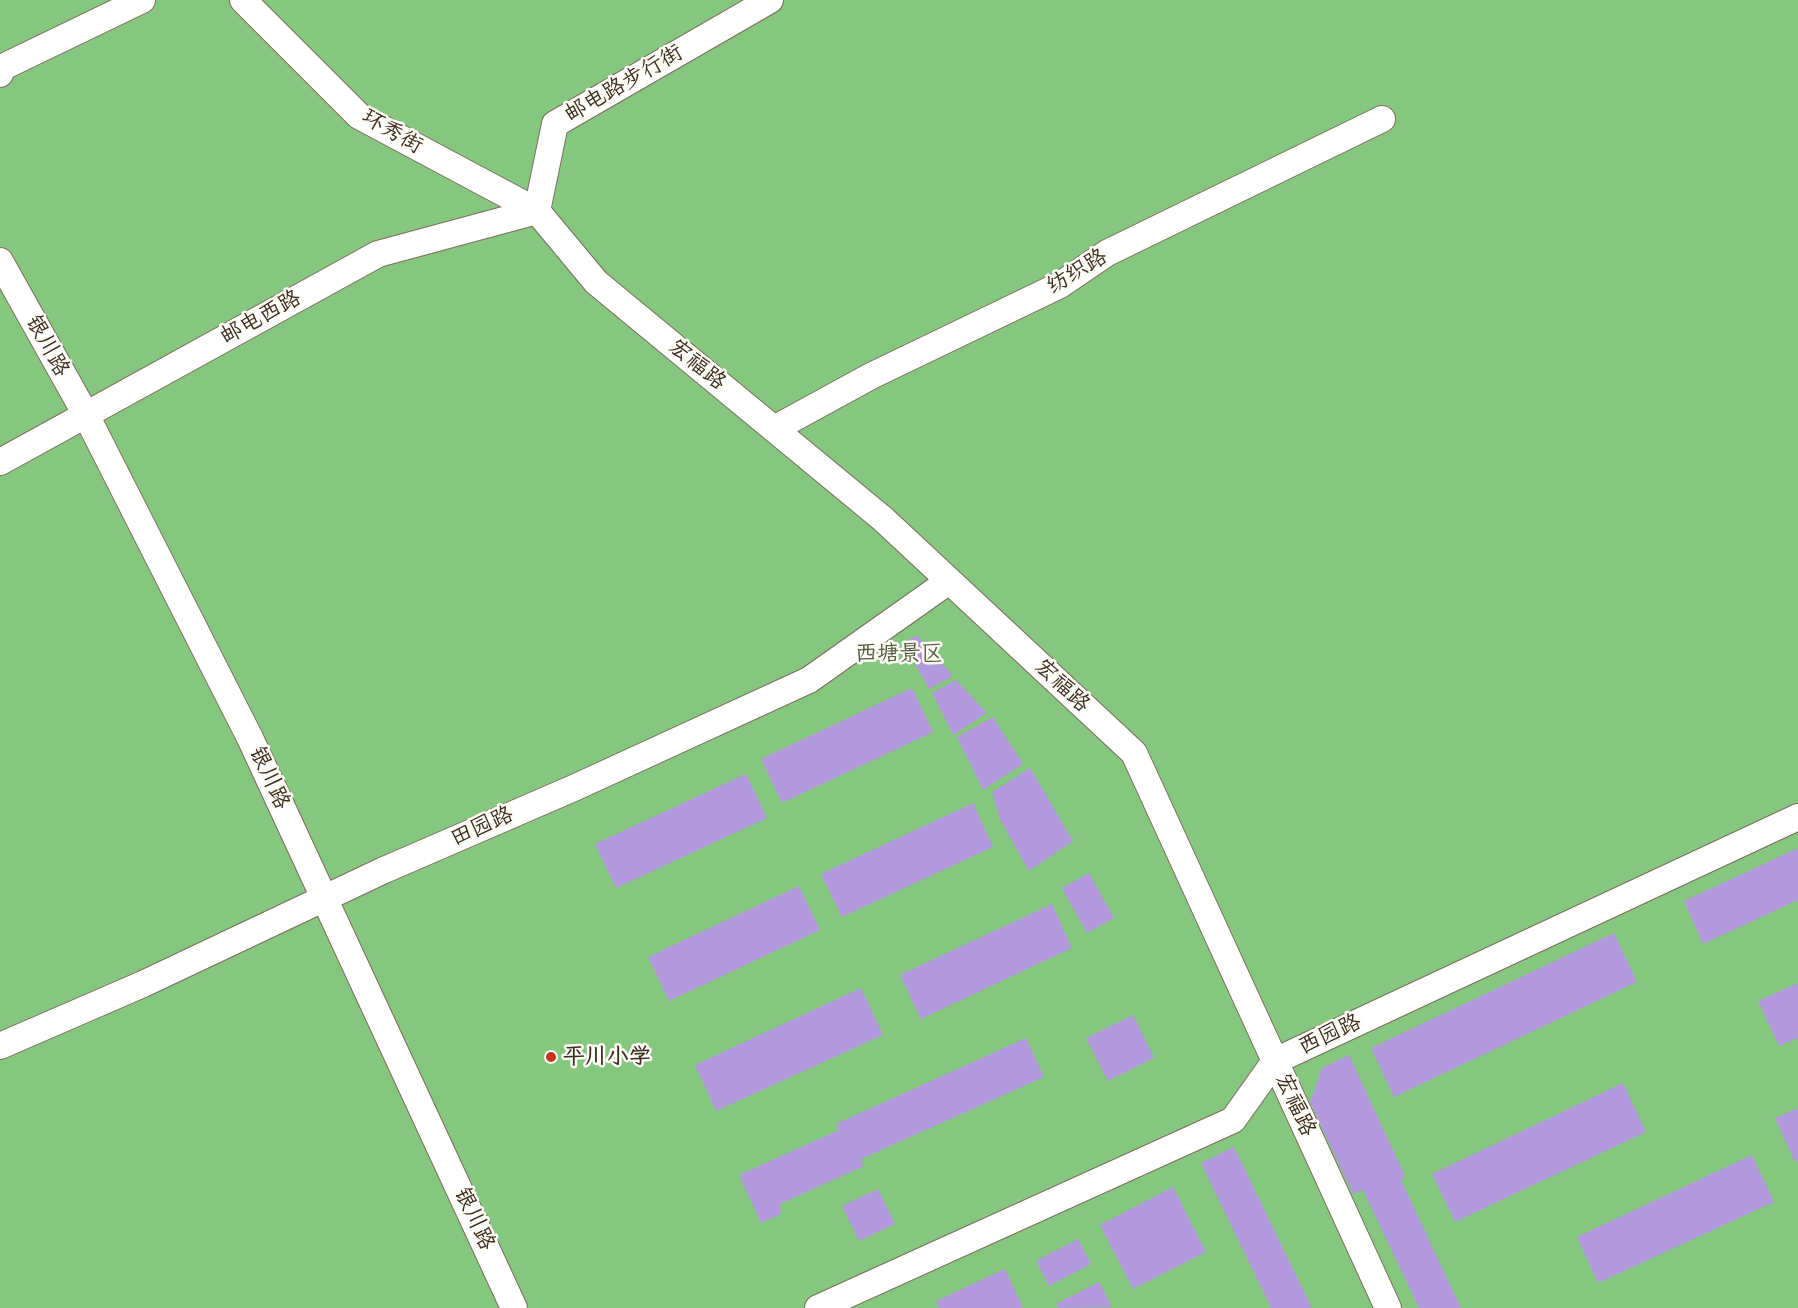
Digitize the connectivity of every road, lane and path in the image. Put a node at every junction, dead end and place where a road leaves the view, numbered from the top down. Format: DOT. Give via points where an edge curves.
graph roads {
  1 [pos="142,0"];
  2 [pos="243,0"];
  3 [pos="770,0"];
  4 [pos="0,74"];
  5 [pos="1382,119"];
  6 [pos="537,211"];
  7 [pos="0,261"];
  8 [pos="86,415"];
  9 [pos="774,429"];
  10 [pos="0,462"];
  11 [pos="949,580"];
  12 [pos="1798,817"];
  13 [pos="325,899"];
  14 [pos="0,1046"];
  15 [pos="1275,1061"];
  16 [pos="514,1308"];
  17 [pos="818,1308"];
  18 [pos="1388,1308"];
  1 -- 4 [label="street" via="3,67"];
  2 -- 6 [label="street, 环秀街" via="359,116"];
  3 -- 6 [label="street, 邮电路步行街" via="555,124"];
  5 -- 9 [label="street, 纺织路" via="1107,253 1060,285 871,376"];
  6 -- 8 [label="street, 邮电西路" via="378,254"];
  6 -- 9 [label="street, 宏福路" via="596,282"];
  7 -- 8 [label="street, 银川路"];
  8 -- 10 [label="street, 邮电西路"];
  8 -- 13 [label="street, 银川路" via="250,738"];
  9 -- 11 [label="street, 宏福路" via="883,519"];
  11 -- 13 [label="street, 田园路" via="809,680"];
  11 -- 15 [label="street, 宏福路" via="1134,753"];
  12 -- 15 [label="street, 西园路"];
  13 -- 14 [label="street, 田园路"];
  13 -- 16 [label="street, 银川路"];
  15 -- 17 [label="street, 西园路" via="1233,1120"];
  15 -- 18 [label="street, 宏福路"];
}
